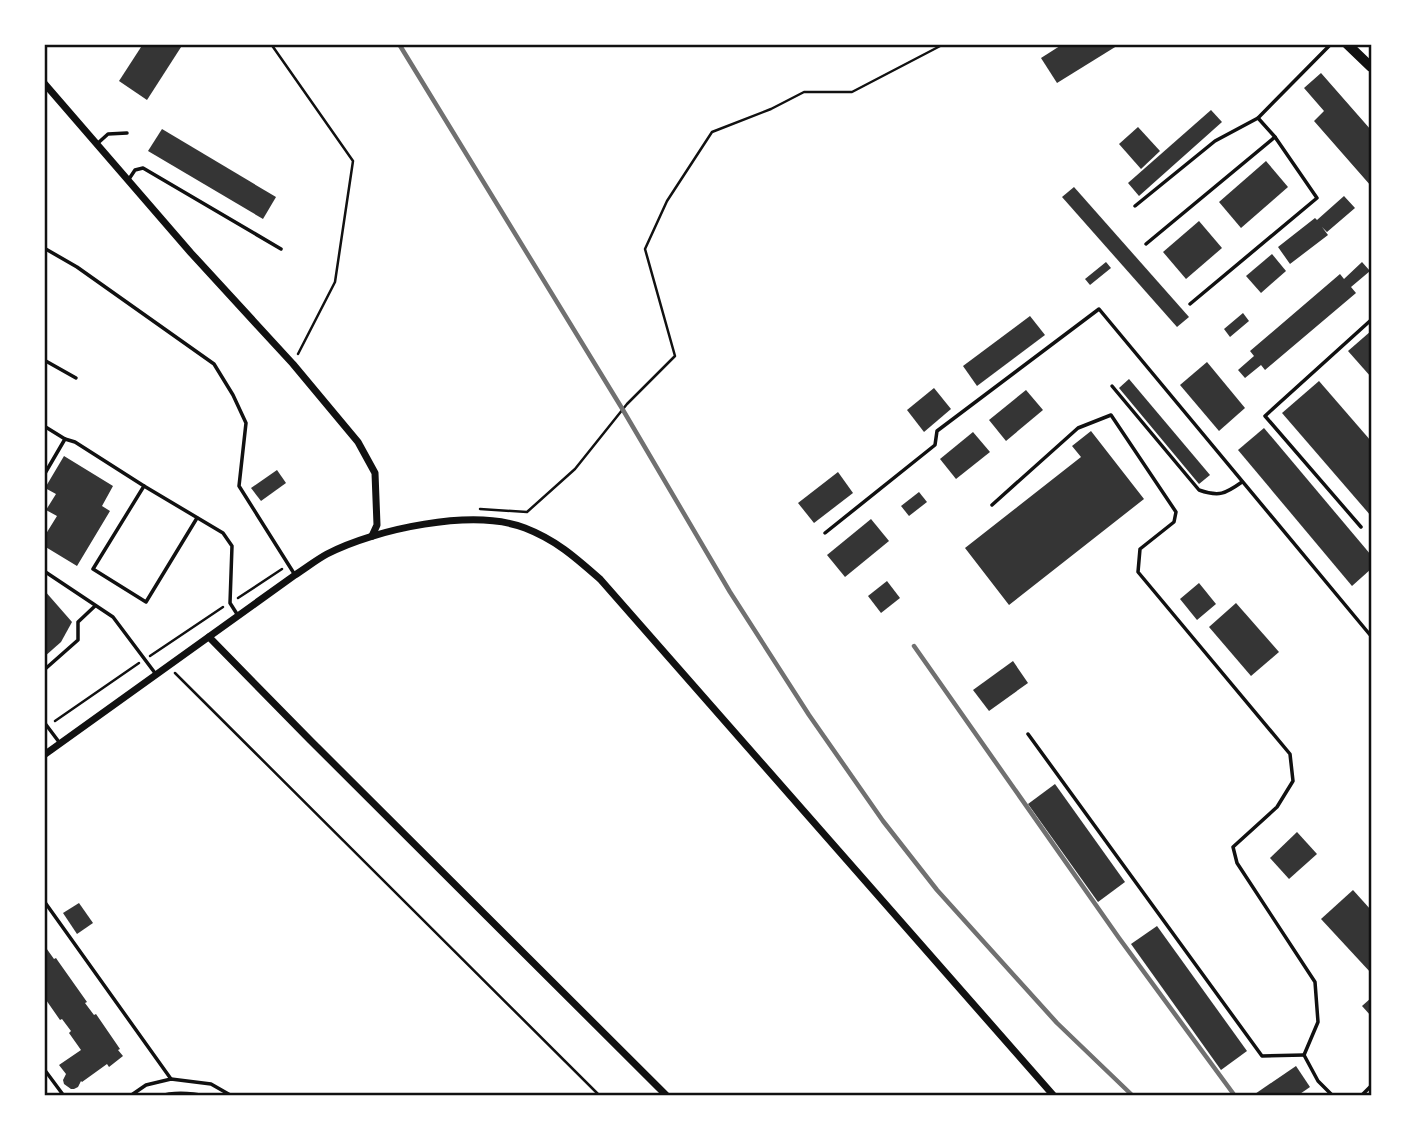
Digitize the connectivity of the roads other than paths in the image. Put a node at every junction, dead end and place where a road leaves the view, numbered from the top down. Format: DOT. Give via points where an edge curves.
graph roads {
  1 [pos="1331,44"];
  2 [pos="1347,44"];
  3 [pos="1371,68"];
  4 [pos="44,83"];
  5 [pos="1258,118"];
  6 [pos="127,134"];
  7 [pos="1275,138"];
  8 [pos="97,145"];
  9 [pos="128,181"];
  10 [pos="1135,206"];
  11 [pos="1146,244"];
  12 [pos="44,248"];
  13 [pos="281,248"];
  14 [pos="1191,304"];
  15 [pos="1371,320"];
  16 [pos="44,360"];
  17 [pos="76,378"];
  18 [pos="1112,386"];
  19 [pos="44,426"];
  20 [pos="65,439"];
  21 [pos="44,475"];
  22 [pos="1242,482"];
  23 [pos="144,486"];
  24 [pos="992,505"];
  25 [pos="197,518"];
  26 [pos="1361,527"];
  27 [pos="825,533"];
  28 [pos="372,536"];
  29 [pos="44,571"];
  30 [pos="295,575"];
  31 [pos="95,606"];
  32 [pos="238,616"];
  33 [pos="1371,636"];
  34 [pos="209,637"];
  35 [pos="44,670"];
  36 [pos="157,675"];
  37 [pos="44,722"];
  38 [pos="1028,734"];
  39 [pos="60,744"];
  40 [pos="44,755"];
  41 [pos="44,901"];
  42 [pos="1304,1055"];
  43 [pos="44,1069"];
  44 [pos="171,1079"];
  45 [pos="1371,1086"];
  46 [pos="64,1096"];
  47 [pos="130,1096"];
  48 [pos="232,1096"];
  49 [pos="667,1096"];
  50 [pos="1054,1096"];
  51 [pos="1333,1096"];
  52 [pos="1361,1096"];
  1 -- 5 [label="lane"];
  2 -- 3 [label="main road"];
  4 -- 8 [label="street"];
  5 -- 7 [label="lane"];
  5 -- 10 [label="lane" via="1215,141"];
  6 -- 8 [label="lane" via="108,134"];
  7 -- 11 [label="lane"];
  7 -- 14 [label="lane" via="1317,198"];
  8 -- 9 [label="street"];
  9 -- 13 [label="lane" via="135,170 143,168"];
  9 -- 28 [label="street" via="358,442 375,473 377,525"];
  12 -- 30 [label="lane" via="214,364 246,423 239,486"];
  15 -- 26 [label="lane" via="1265,416"];
  16 -- 17 [label="lane"];
  18 -- 22 [label="lane" via="1199,490 1212,495 1228,492"];
  19 -- 20 [label="lane"];
  20 -- 21 [label="lane"];
  20 -- 23 [label="lane"];
  22 -- 27 [label="lane" via="1099,309 937,431 935,445"];
  22 -- 33 [label="lane"];
  23 -- 25 [label="lane"];
  23 -- 25 [label="lane" via="93,569 146,602"];
  24 -- 42 [label="lane" via="1078,428 1111,415 1176,512 1174,522 1140,549 1138,572 1290,754 1293,781 1277,807 1233,846 1237,863 1315,982 1318,1022"];
  25 -- 32 [label="lane" via="223,533 232,545 230,603"];
  28 -- 30 [label="street" via="326,555"];
  28 -- 50 [label="street" via="430,523 479,520 524,528 562,546 600,579"];
  29 -- 31 [label="lane"];
  30 -- 32 [label="street"];
  31 -- 35 [label="lane" via="78,622 78,640"];
  31 -- 36 [label="lane" via="113,617"];
  32 -- 34 [label="street"];
  34 -- 36 [label="street"];
  34 -- 49 [label="street"];
  36 -- 39 [label="street"];
  37 -- 39 [label="lane"];
  38 -- 42 [label="lane" via="1262,1056"];
  39 -- 40 [label="street"];
  41 -- 44 [label="lane"];
  42 -- 51 [label="lane" via="1318,1081"];
  43 -- 46 [label="lane"];
  44 -- 47 [label="lane" via="146,1084"];
  44 -- 48 [label="lane" via="211,1084"];
  45 -- 52 [label="lane"];
}
